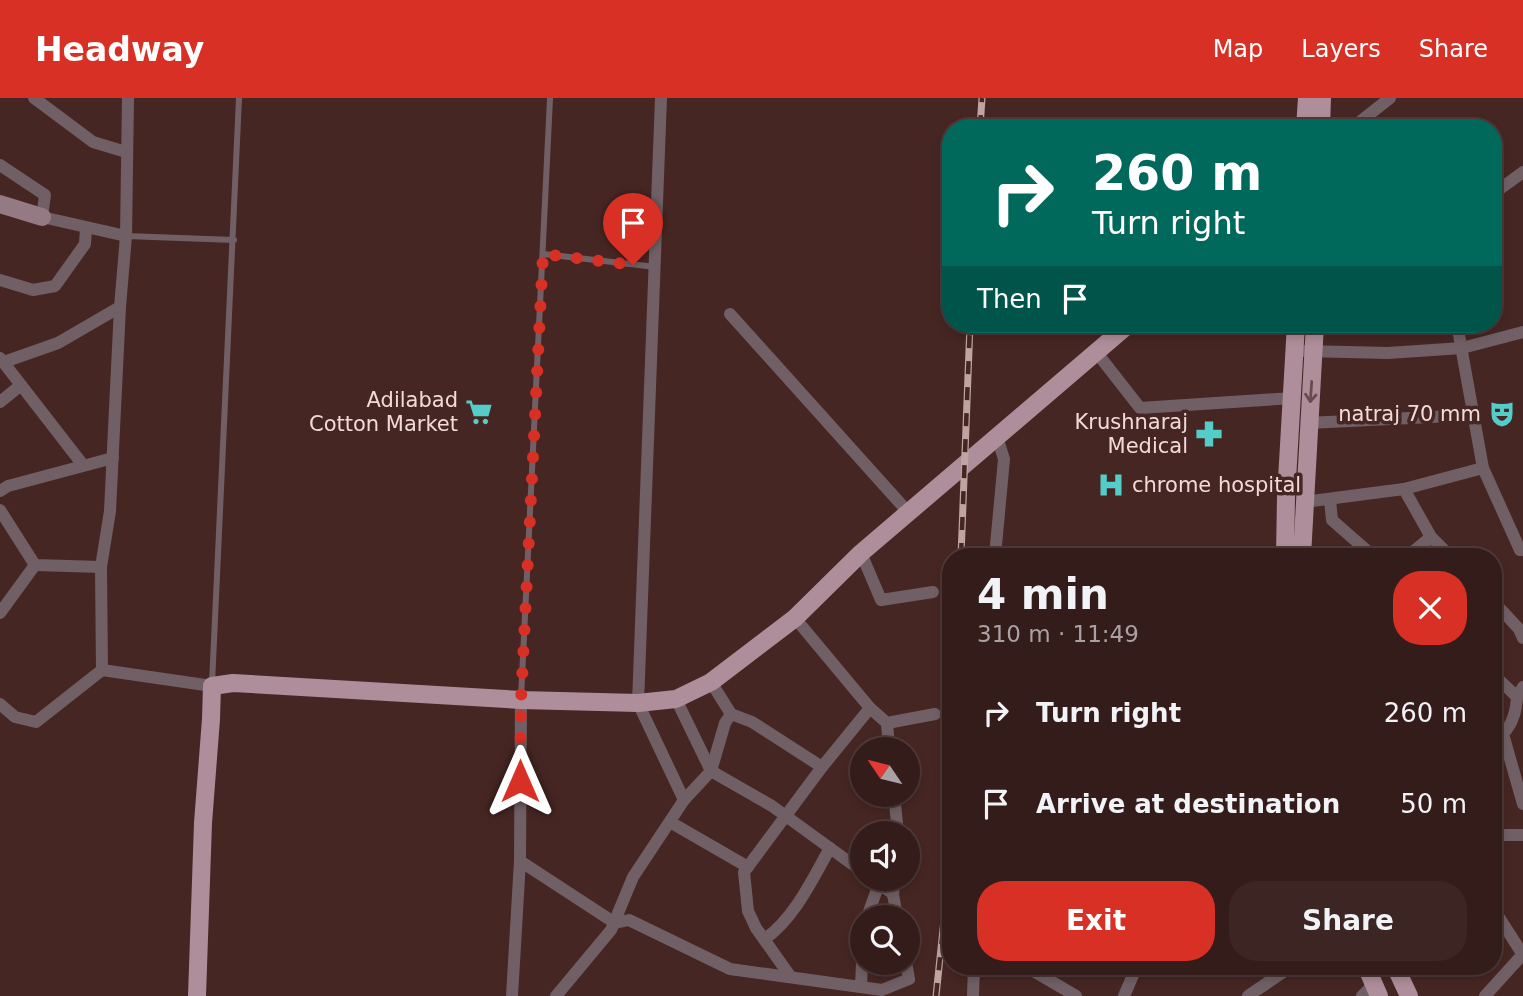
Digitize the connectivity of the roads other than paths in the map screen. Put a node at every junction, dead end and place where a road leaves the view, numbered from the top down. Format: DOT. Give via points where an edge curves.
graph roads {
  1 [pos="34,98"];
  2 [pos="128,98"];
  3 [pos="239,98"];
  4 [pos="550,98"];
  5 [pos="661,98"];
  6 [pos="1307,98"];
  7 [pos="1322,98"];
  8 [pos="1390,98"];
  9 [pos="1306,119"];
  10 [pos="1321,119"];
  11 [pos="1363,119"];
  12 [pos="126,152"];
  13 [pos="0,165"];
  14 [pos="1523,172"];
  15 [pos="1502,187"];
  16 [pos="0,204"];
  17 [pos="42,217"];
  18 [pos="86,228"];
  19 [pos="126,236"];
  20 [pos="234,240"];
  21 [pos="543,254"];
  22 [pos="656,267"];
  23 [pos="0,280"];
  24 [pos="120,307"];
  25 [pos="730,314"];
  26 [pos="1523,332"];
  27 [pos="1119,333"];
  28 [pos="1296,333"];
  29 [pos="1315,333"];
  30 [pos="1459,333"];
  31 [pos="1462,348"];
  32 [pos="1295,350"];
  33 [pos="1314,352"];
  34 [pos="1097,353"];
  35 [pos="2,360"];
  36 [pos="21,384"];
  37 [pos="1293,398"];
  38 [pos="0,402"];
  39 [pos="1472,415"];
  40 [pos="1308,423"];
  41 [pos="996,437"];
  42 [pos="113,458"];
  43 [pos="82,465"];
  44 [pos="1483,468"];
  45 [pos="1404,489"];
  46 [pos="0,491"];
  47 [pos="1331,500"];
  48 [pos="1304,502"];
  49 [pos="0,510"];
  50 [pos="908,512"];
  51 [pos="1431,537"];
  52 [pos="996,548"];
  53 [pos="1285,548"];
  54 [pos="1303,548"];
  55 [pos="1364,548"];
  56 [pos="1418,548"];
  57 [pos="1442,548"];
  58 [pos="1523,550"];
  59 [pos="861,553"];
  60 [pos="35,565"];
  61 [pos="101,567"];
  62 [pos="933,592"];
  63 [pos="1502,611"];
  64 [pos="0,613"];
  65 [pos="795,618"];
  66 [pos="1523,638"];
  67 [pos="102,670"];
  68 [pos="1502,680"];
  69 [pos="711,682"];
  70 [pos="212,686"];
  71 [pos="1520,691"];
  72 [pos="676,699"];
  73 [pos="521,700"];
  74 [pos="0,704"];
  75 [pos="638,704"];
  76 [pos="870,708"];
  77 [pos="731,714"];
  78 [pos="935,714"];
  79 [pos="15,717"];
  80 [pos="0,718"];
  81 [pos="887,723"];
  82 [pos="1503,734"];
  83 [pos="888,737"];
  84 [pos="822,766"];
  85 [pos="711,771"];
  86 [pos="684,800"];
  87 [pos="1523,804"];
  88 [pos="785,815"];
  89 [pos="670,822"];
  90 [pos="1502,835"];
  91 [pos="1523,835"];
  92 [pos="830,848"];
  93 [pos="520,861"];
  94 [pos="850,863"];
  95 [pos="748,867"];
  96 [pos="889,891"];
  97 [pos="893,891"];
  98 [pos="893,894"];
  99 [pos="895,905"];
  100 [pos="1502,922"];
  101 [pos="615,923"];
  102 [pos="765,939"];
  103 [pos="1523,955"];
  104 [pos="861,975"];
  105 [pos="908,975"];
  106 [pos="974,975"];
  107 [pos="1040,975"];
  108 [pos="1133,975"];
  109 [pos="1279,975"];
  110 [pos="1399,975"];
  111 [pos="790,976"];
  112 [pos="861,987"];
  113 [pos="197,996"];
  114 [pos="512,996"];
  115 [pos="556,996"];
  116 [pos="973,996"];
  117 [pos="1076,996"];
  118 [pos="1124,996"];
  119 [pos="1248,996"];
  120 [pos="1409,996"];
  121 [pos="1485,996"];
  1 -- 12 [label="street" via="93,142"];
  2 -- 12 [label="street"];
  3 -- 20 [label="lane"];
  4 -- 21 [label="lane"];
  5 -- 22 [label="street"];
  6 -- 9 [label="main road"];
  7 -- 10 [label="main road"];
  8 -- 11 [label="street"];
  12 -- 19 [label="street"];
  13 -- 17 [label="street" via="46,195"];
  14 -- 15 [label="street"];
  16 -- 17 [label="street"];
  17 -- 18 [label="street"];
  18 -- 19 [label="street"];
  18 -- 23 [label="street" via="85,244 55,286 33,290"];
  19 -- 20 [label="lane"];
  19 -- 24 [label="street"];
  20 -- 70 [label="lane"];
  21 -- 22 [label="lane"];
  21 -- 73 [label="lane"];
  22 -- 75 [label="street"];
  24 -- 35 [label="street" via="58,342"];
  24 -- 42 [label="street"];
  25 -- 50 [label="street"];
  26 -- 31 [label="street"];
  27 -- 34 [label="main road"];
  28 -- 32 [label="main road"];
  29 -- 33 [label="main road"];
  30 -- 31 [label="street"];
  31 -- 33 [label="street"];
  31 -- 39 [label="street"];
  32 -- 33 [label="street"];
  32 -- 37 [label="main road"];
  33 -- 40 [label="main road, one-way"];
  34 -- 37 [label="street" via="1140,408"];
  34 -- 41 [label="main road"];
  35 -- 36 [label="street"];
  36 -- 38 [label="street"];
  36 -- 43 [label="street"];
  37 -- 53 [label="main road"];
  39 -- 40 [label="street"];
  39 -- 44 [label="street"];
  40 -- 48 [label="main road"];
  41 -- 50 [label="main road"];
  41 -- 52 [label="street" via="1004,459"];
  42 -- 43 [label="street"];
  42 -- 61 [label="street"];
  43 -- 46 [label="street"];
  44 -- 45 [label="street"];
  44 -- 58 [label="street"];
  45 -- 47 [label="street"];
  45 -- 51 [label="street"];
  47 -- 48 [label="street"];
  47 -- 55 [label="street" via="1332,520"];
  48 -- 54 [label="main road"];
  49 -- 60 [label="street"];
  50 -- 59 [label="main road"];
  51 -- 56 [label="street"];
  51 -- 57 [label="street"];
  59 -- 62 [label="street" via="881,600"];
  59 -- 65 [label="main road"];
  60 -- 61 [label="street"];
  60 -- 64 [label="street"];
  61 -- 67 [label="street"];
  63 -- 66 [label="street"];
  65 -- 69 [label="main road"];
  65 -- 76 [label="street"];
  67 -- 70 [label="street"];
  67 -- 79 [label="street" via="36,722"];
  68 -- 71 [label="street"];
  69 -- 72 [label="main road"];
  69 -- 77 [label="street"];
  70 -- 73 [label="main road" via="233,683"];
  70 -- 113 [label="main road"];
  71 -- 82 [label="street"];
  72 -- 75 [label="main road"];
  72 -- 85 [label="street"];
  73 -- 75 [label="main road"];
  73 -- 93 [label="street"];
  74 -- 79 [label="street"];
  75 -- 86 [label="street"];
  76 -- 81 [label="street"];
  76 -- 84 [label="street"];
  77 -- 84 [label="street"];
  77 -- 85 [label="street"];
  78 -- 81 [label="street"];
  79 -- 80 [label="street"];
  81 -- 83 [label="street"];
  82 -- 87 [label="street"];
  84 -- 88 [label="street"];
  85 -- 86 [label="street"];
  85 -- 88 [label="street"];
  86 -- 89 [label="street"];
  88 -- 92 [label="street"];
  88 -- 95 [label="street"];
  89 -- 95 [label="street"];
  89 -- 101 [label="street" via="633,877"];
  90 -- 91 [label="street"];
  92 -- 94 [label="street"];
  92 -- 102 [label="street" via="803,897"];
  93 -- 101 [label="street"];
  93 -- 114 [label="street"];
  95 -- 102 [label="street" via="744,872 748,911"];
  96 -- 98 [label="street"];
  97 -- 98 [label="street"];
  98 -- 99 [label="street"];
  100 -- 103 [label="street"];
  101 -- 111 [label="street" via="629,920 730,969"];
  101 -- 115 [label="street"];
  102 -- 111 [label="street"];
  103 -- 121 [label="street"];
  104 -- 112 [label="street"];
  105 -- 112 [label="street" via="909,979 882,990"];
  106 -- 116 [label="street"];
  107 -- 117 [label="street"];
  108 -- 118 [label="street"];
  109 -- 119 [label="street"];
  110 -- 120 [label="main road"];
  111 -- 112 [label="street"];
}
